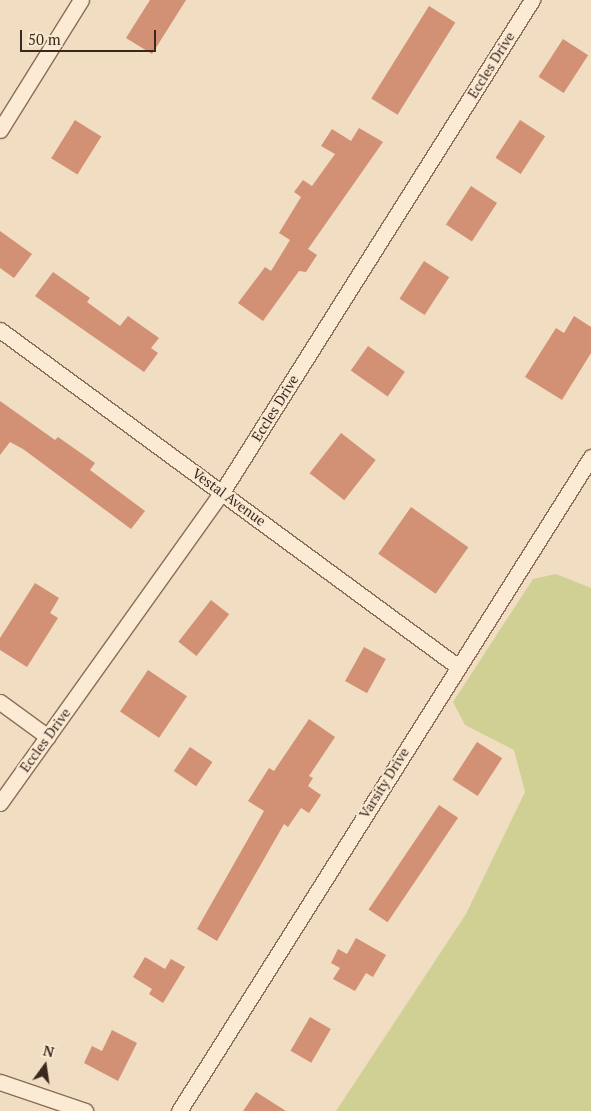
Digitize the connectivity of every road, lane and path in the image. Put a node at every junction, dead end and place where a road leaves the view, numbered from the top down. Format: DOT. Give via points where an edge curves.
graph roads {
  1 [pos="81,0"];
  2 [pos="532,0"];
  3 [pos="0,130"];
  4 [pos="0,330"];
  5 [pos="591,457"];
  6 [pos="222,492"];
  7 [pos="458,666"];
  8 [pos="0,702"];
  9 [pos="48,736"];
  10 [pos="0,803"];
  11 [pos="0,1082"];
  12 [pos="84,1111"];
  13 [pos="180,1111"];
  1 -- 3 [label="street"];
  2 -- 6 [label="street, Eccles Drive"];
  4 -- 6 [label="street, Vestal Avenue"];
  5 -- 7 [label="street, Varsity Drive"];
  6 -- 7 [label="street, Vestal Avenue"];
  6 -- 9 [label="street, Eccles Drive"];
  7 -- 13 [label="street, Varsity Drive"];
  8 -- 9 [label="street"];
  9 -- 10 [label="street, Eccles Drive"];
  11 -- 12 [label="street"];
}
